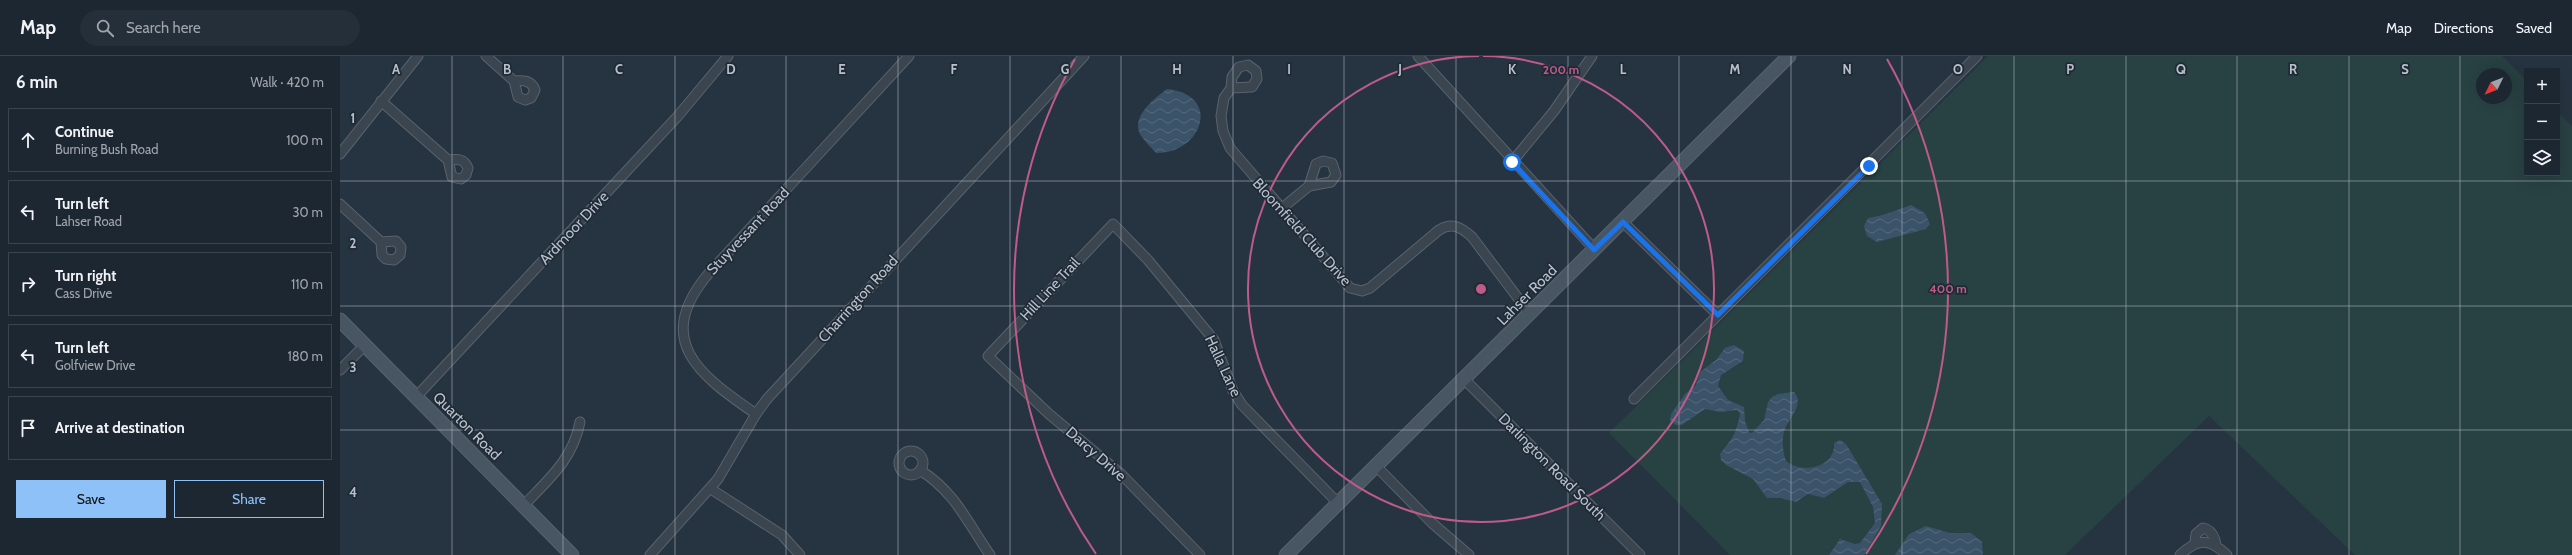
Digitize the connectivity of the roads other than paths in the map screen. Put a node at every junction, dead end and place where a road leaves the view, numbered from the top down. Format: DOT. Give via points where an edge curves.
graph roads {
  1 [pos="418,56"];
  2 [pos="486,56"];
  3 [pos="728,56"];
  4 [pos="909,56"];
  5 [pos="1084,56"];
  6 [pos="1418,56"];
  7 [pos="1592,56"];
  8 [pos="1789,56"];
  9 [pos="1977,56"];
  10 [pos="514,81"];
  11 [pos="1231,88"];
  12 [pos="381,101"];
  13 [pos="340,154"];
  14 [pos="448,160"];
  15 [pos="1512,162"];
  16 [pos="1310,186"];
  17 [pos="340,204"];
  18 [pos="1281,209"];
  19 [pos="1623,222"];
  20 [pos="1113,224"];
  21 [pos="381,242"];
  22 [pos="1594,250"];
  23 [pos="1530,314"];
  24 [pos="1718,315"];
  25 [pos="340,320"];
  26 [pos="365,345"];
  27 [pos="988,356"];
  28 [pos="340,370"];
  29 [pos="1464,379"];
  30 [pos="416,397"];
  31 [pos="1634,399"];
  32 [pos="756,414"];
  33 [pos="580,422"];
  34 [pos="1376,466"];
  35 [pos="920,470"];
  36 [pos="711,489"];
  37 [pos="1338,503"];
  38 [pos="523,506"];
  39 [pos="2195,543"];
  40 [pos="2216,546"];
  41 [pos="572,555"];
  42 [pos="650,555"];
  43 [pos="800,555"];
  44 [pos="990,555"];
  45 [pos="1200,555"];
  46 [pos="1286,555"];
  47 [pos="1469,555"];
  48 [pos="1640,555"];
  49 [pos="2180,555"];
  50 [pos="2227,555"];
  1 -- 12 [label="street"];
  2 -- 10 [label="street"];
  3 -- 30 [label="street, Ardmoor Drive" via="677,116"];
  4 -- 32 [label="street, Stuyvessant Road" via="709,273 691,297 683,335 691,358 711,381"];
  5 -- 32 [label="street, Charrington Road" via="872,284"];
  6 -- 15 [label="street"];
  7 -- 15 [label="street" via="1554,111"];
  8 -- 19 [label="street, Lahser Road"];
  9 -- 24 [label="street"];
  11 -- 18 [label="street, Bloomfield Club Drive" via="1224,98 1221,116 1226,140 1236,156"];
  12 -- 13 [label="street"];
  12 -- 14 [label="street"];
  15 -- 22 [label="street"];
  16 -- 18 [label="street"];
  17 -- 21 [label="street"];
  18 -- 23 [label="street, Bloomfield Club Drive" via="1346,284 1356,291 1370,288 1439,230 1446,226 1458,227 1480,246"];
  19 -- 22 [label="street, Lahser Road"];
  19 -- 24 [label="street"];
  20 -- 27 [label="street, Hill Line Trail"];
  20 -- 37 [label="street, Halla Lane" via="1148,260 1214,340 1233,391 1242,405"];
  22 -- 23 [label="street, Lahser Road"];
  23 -- 29 [label="street, Lahser Road"];
  24 -- 31 [label="street"];
  25 -- 26 [label="street, Quarton Road"];
  26 -- 28 [label="street"];
  26 -- 30 [label="street, Quarton Road"];
  27 -- 45 [label="street, Darcy Drive" via="1049,414 1121,474"];
  29 -- 34 [label="street, Lahser Road"];
  29 -- 48 [label="street, Darlington Road South"];
  30 -- 38 [label="street, Quarton Road"];
  32 -- 36 [label="street, Charrington Road"];
  33 -- 38 [label="street" via="577,440 567,458"];
  34 -- 37 [label="street, Lahser Road"];
  34 -- 47 [label="street" via="1432,523"];
  35 -- 44 [label="street" via="945,490 961,508"];
  36 -- 42 [label="street, Charrington Road"];
  36 -- 43 [label="street" via="782,535"];
  37 -- 46 [label="street, Lahser Road"];
  38 -- 41 [label="street, Quarton Road"];
  39 -- 40 [label="street" via="2205,542"];
  39 -- 40 [label="street" via="2196,534 2203,528 2215,538"];
  39 -- 49 [label="street"];
  40 -- 50 [label="street"];
}
